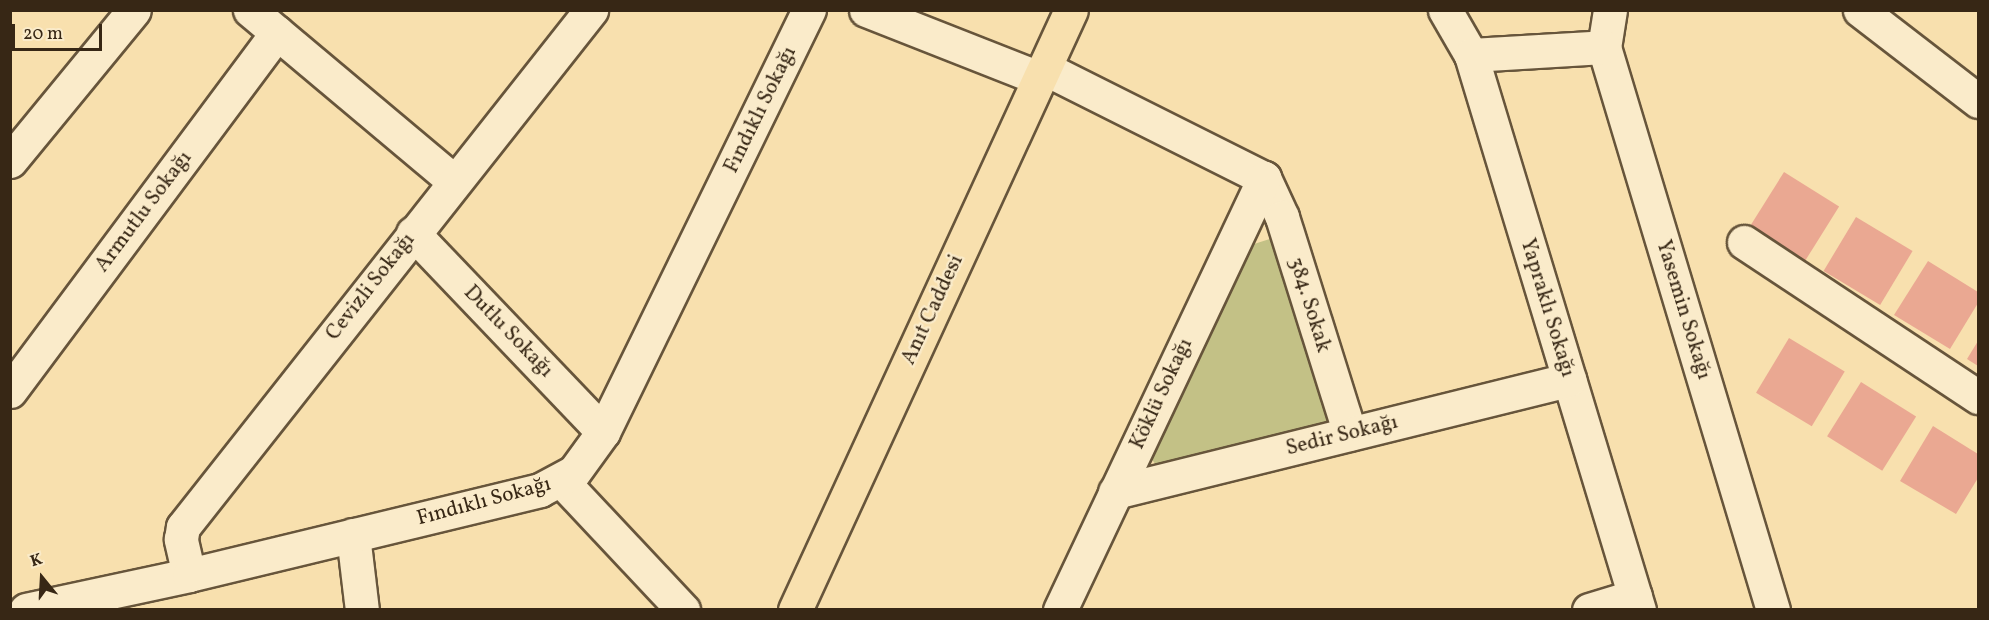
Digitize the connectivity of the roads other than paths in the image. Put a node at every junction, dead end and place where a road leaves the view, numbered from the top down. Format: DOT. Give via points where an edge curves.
graph roads {
  1 [pos="134,10"];
  2 [pos="250,10"];
  3 [pos="591,10"];
  4 [pos="809,10"];
  5 [pos="867,10"];
  6 [pos="1071,10"];
  7 [pos="1445,10"];
  8 [pos="1610,10"];
  9 [pos="1860,10"];
  10 [pos="277,33"];
  11 [pos="1604,47"];
  12 [pos="1471,56"];
  13 [pos="1042,73"];
  14 [pos="1978,101"];
  15 [pos="10,161"];
  16 [pos="1264,178"];
  17 [pos="454,182"];
  18 [pos="413,233"];
  19 [pos="1744,242"];
  20 [pos="1569,380"];
  21 [pos="10,391"];
  22 [pos="1978,397"];
  23 [pos="603,432"];
  24 [pos="1350,434"];
  25 [pos="562,481"];
  26 [pos="1116,492"];
  27 [pos="353,535"];
  28 [pos="189,575"];
  29 [pos="1637,603"];
  30 [pos="26,609"];
  31 [pos="362,609"];
  32 [pos="683,609"];
  33 [pos="795,609"];
  34 [pos="1060,609"];
  35 [pos="1589,609"];
  36 [pos="1773,609"];
  1 -- 15 [label="street"];
  2 -- 10 [label="street"];
  3 -- 17 [label="street, Cevizli Sokağı"];
  4 -- 23 [label="street, Fındıklı Sokağı"];
  5 -- 13 [label="street"];
  6 -- 13 [label="main road, Anıt Caddesi"];
  7 -- 12 [label="street, Yapraklı Sokağı"];
  8 -- 11 [label="street, Yasemin Sokağı"];
  9 -- 14 [label="street"];
  10 -- 17 [label="street"];
  10 -- 21 [label="street, Armutlu Sokağı"];
  11 -- 12 [label="street"];
  11 -- 36 [label="street, Yasemin Sokağı"];
  12 -- 20 [label="street, Yapraklı Sokağı"];
  13 -- 16 [label="street"];
  13 -- 33 [label="main road, Anıt Caddesi"];
  16 -- 24 [label="street, 384. Sokak" via="1282,217"];
  16 -- 26 [label="street, Köklü Sokağı"];
  17 -- 18 [label="street, Cevizli Sokağı"];
  18 -- 23 [label="street, Dutlu Sokağı"];
  18 -- 28 [label="street, Cevizli Sokağı" via="183,526 181,539"];
  19 -- 22 [label="street"];
  20 -- 24 [label="street, Sedir Sokağı"];
  20 -- 29 [label="street, Yapraklı Sokağı"];
  23 -- 25 [label="street, Fındıklı Sokağı" via="584,462"];
  24 -- 26 [label="street, Sedir Sokağı"];
  25 -- 27 [label="street, Fındıklı Sokağı"];
  25 -- 32 [label="street"];
  26 -- 34 [label="street, Köklü Sokağı"];
  27 -- 28 [label="street, Fındıklı Sokağı"];
  27 -- 31 [label="street"];
  28 -- 30 [label="street, Fındıklı Sokağı"];
  29 -- 35 [label="street"];
}
